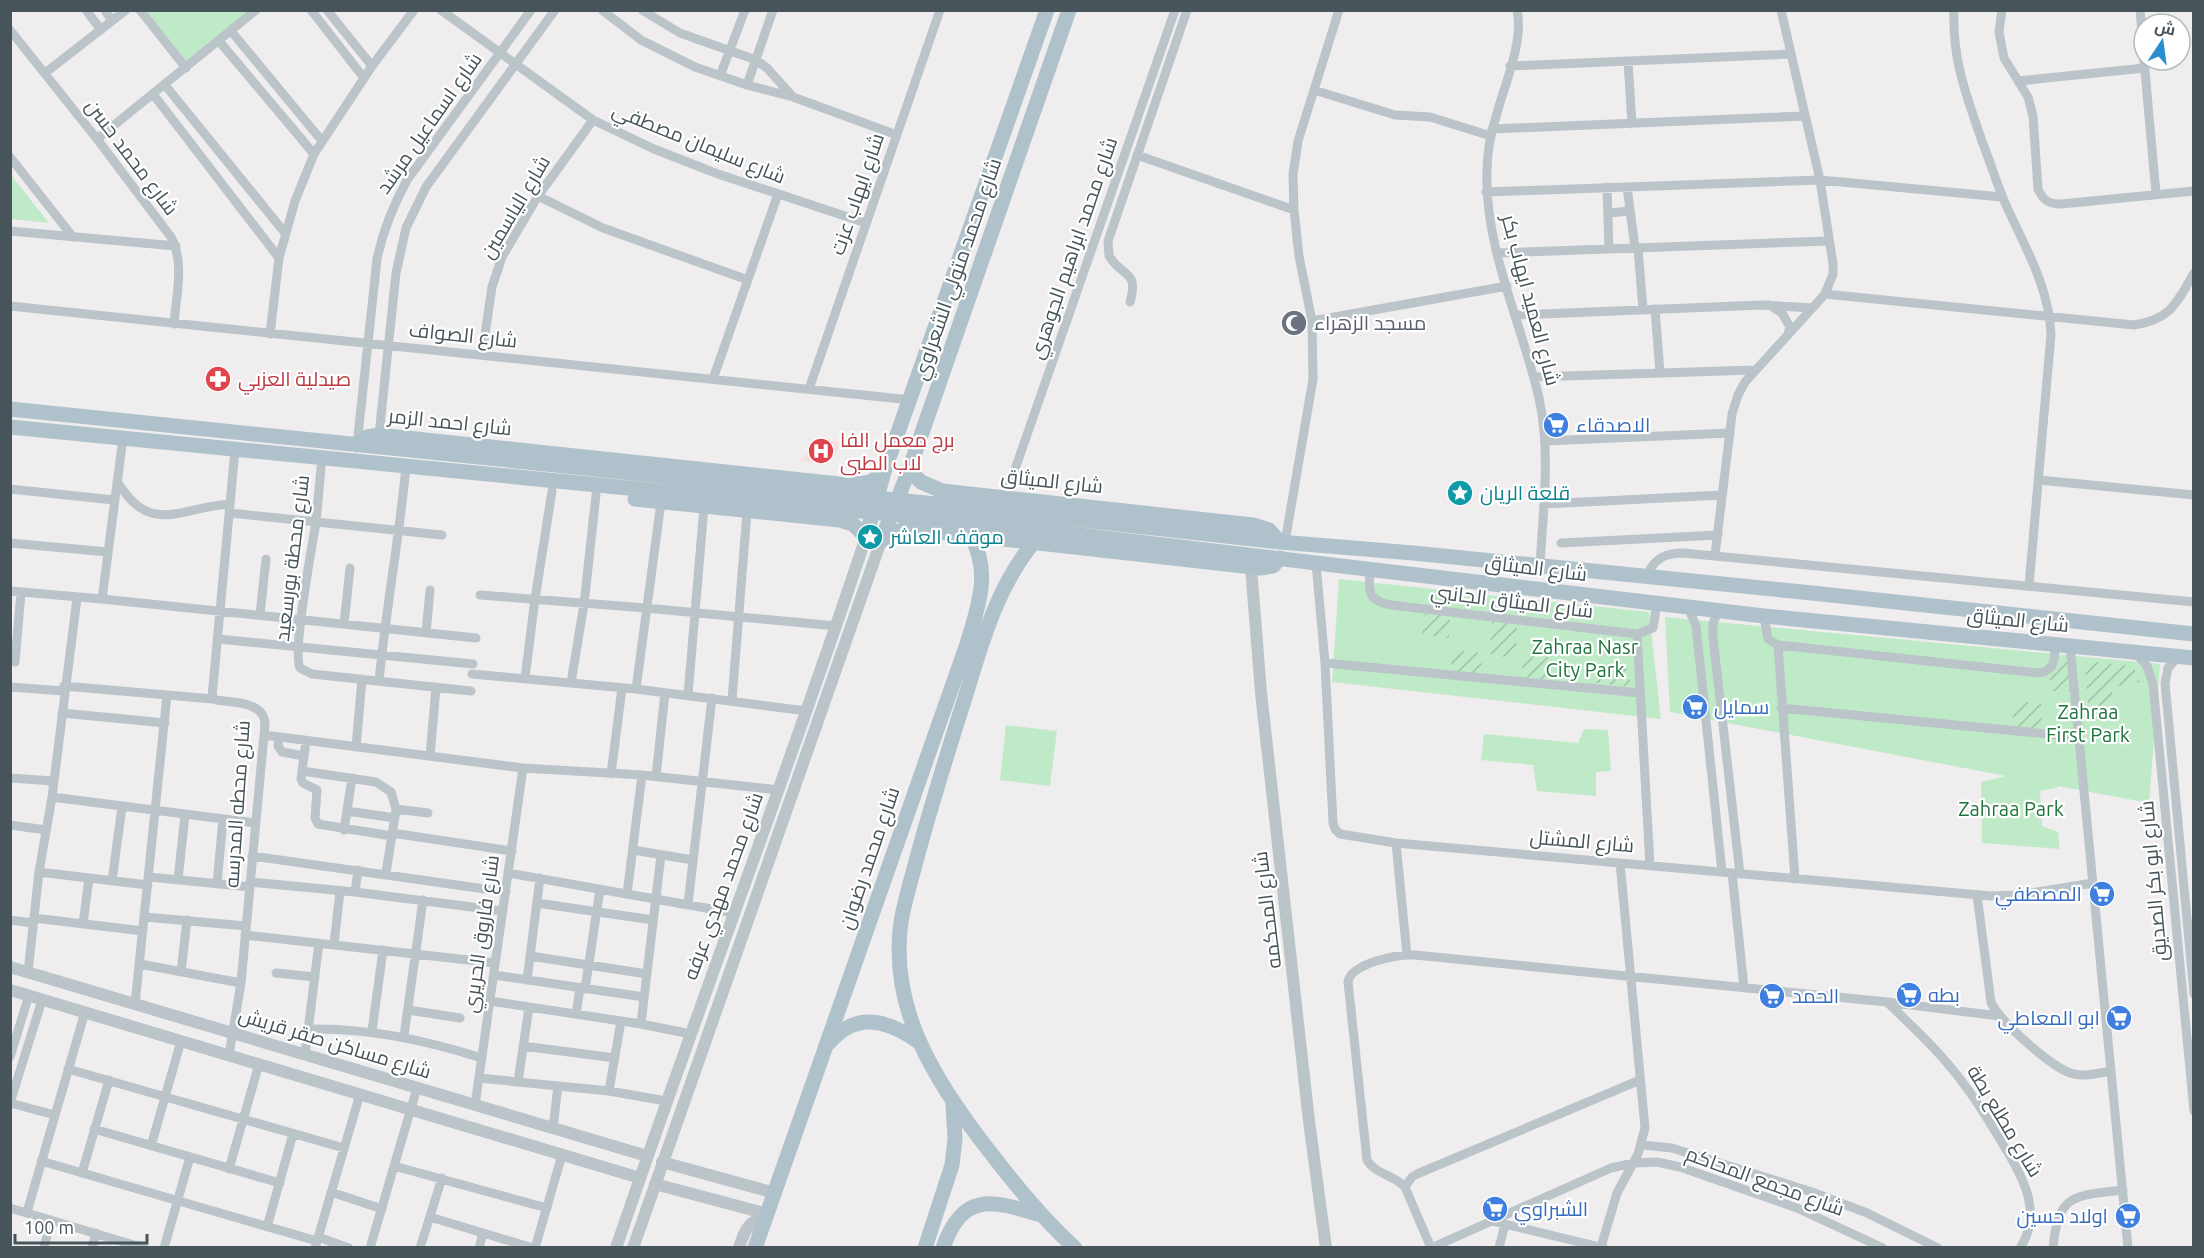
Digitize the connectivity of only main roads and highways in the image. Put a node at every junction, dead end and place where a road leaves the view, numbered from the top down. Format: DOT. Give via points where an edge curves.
graph roads {
  1 [pos="1047,10"];
  2 [pos="1070,10"];
  3 [pos="927,355"];
  4 [pos="947,361"];
  5 [pos="917,381"];
  6 [pos="938,387"];
  7 [pos="10,409"];
  8 [pos="10,427"];
  9 [pos="357,445"];
  10 [pos="407,467"];
  11 [pos="909,470"];
  12 [pos="884,472"];
  13 [pos="849,484"];
  14 [pos="935,489"];
  15 [pos="840,520"];
  16 [pos="932,530"];
  17 [pos="970,535"];
  18 [pos="874,539"];
  19 [pos="1034,542"];
  20 [pos="1283,542"];
  21 [pos="1280,558"];
  22 [pos="983,574"];
  23 [pos="1007,580"];
  24 [pos="1848,597"];
  25 [pos="1885,601"];
  26 [pos="1846,624"];
  27 [pos="1884,627"];
  28 [pos="2193,634"];
  29 [pos="2186,657"];
  30 [pos="919,1042"];
  31 [pos="826,1048"];
  32 [pos="954,1104"];
  33 [pos="1041,1215"];
  34 [pos="755,1248"];
  35 [pos="925,1248"];
  36 [pos="943,1248"];
  37 [pos="1075,1248"];
  1 -- 3 [label="main road, شارع محمد متولي الشعراوي"];
  2 -- 4 [label="main road, شارع محمد متولي الشعراوي"];
  3 -- 4 [label="main road" via="933,365"];
  3 -- 5 [label="main road, شارع محمد متولي الشعراوي"];
  4 -- 6 [label="main road, شارع محمد متولي الشعراوي"];
  5 -- 6 [label="main road" via="924,376 932,377"];
  5 -- 12 [label="main road, شارع محمد متولي الشعراوي"];
  6 -- 11 [label="main road, شارع محمد متولي الشعراوي"];
  7 -- 9 [label="main road"];
  8 -- 10 [label="main road"];
  9 -- 13 [label="main road, شارع احمد الزمر" via="367,437 379,435"];
  9 -- 20 [label="main road"];
  10 -- 15 [label="main road" via="424,478"];
  10 -- 21 [label="main road" via="953,520"];
  11 -- 14 [label="main road, شارع الميثاق"];
  11 -- 18 [label="main road, شارع محمد متولي الشعراوي"];
  12 -- 13 [label="main road, شارع احمد الزمر" via="871,482"];
  12 -- 18 [label="main road, شارع محمد متولي الشعراوي"];
  13 -- 15 [label="main road" via="853,502"];
  14 -- 16 [label="main road" via="926,510"];
  14 -- 20 [label="main road, شارع الميثاق" via="1253,525 1269,530"];
  15 -- 18 [label="main road"];
  16 -- 17 [label="main road, شارع الميثاق"];
  16 -- 18 [label="main road, شارع الميثاق" via="907,529"];
  17 -- 19 [label="main road, شارع الميثاق"];
  17 -- 22 [label="main road, شارع محمد رضوان" via="980,554"];
  19 -- 21 [label="main road, شارع الميثاق" via="1251,567 1267,568"];
  19 -- 23 [label="main road"];
  20 -- 24 [label="main road, شارع الميثاق"];
  21 -- 26 [label="main road, شارع الميثاق"];
  22 -- 23 [label="main road" via="996,572"];
  22 -- 31 [label="main road, شارع محمد رضوان" via="967,644"];
  23 -- 30 [label="main road" via="939,778 899,927 904,993"];
  24 -- 25 [label="main road, شارع الميثاق"];
  24 -- 26 [label="main road" via="1852,610"];
  25 -- 27 [label="main road" via="1879,614"];
  25 -- 28 [label="main road, شارع الميثاق"];
  26 -- 27 [label="main road, شارع الميثاق"];
  27 -- 29 [label="main road, شارع الميثاق"];
  30 -- 31 [label="main road" via="898,1028 871,1022 845,1029"];
  30 -- 32 [label="main road"];
  31 -- 34 [label="main road, شارع محمد رضوان"];
  32 -- 33 [label="main road"];
  32 -- 35 [label="main road" via="952,1165"];
  33 -- 36 [label="main road" via="1003,1204 981,1204 956,1220"];
  33 -- 37 [label="main road"];
}
